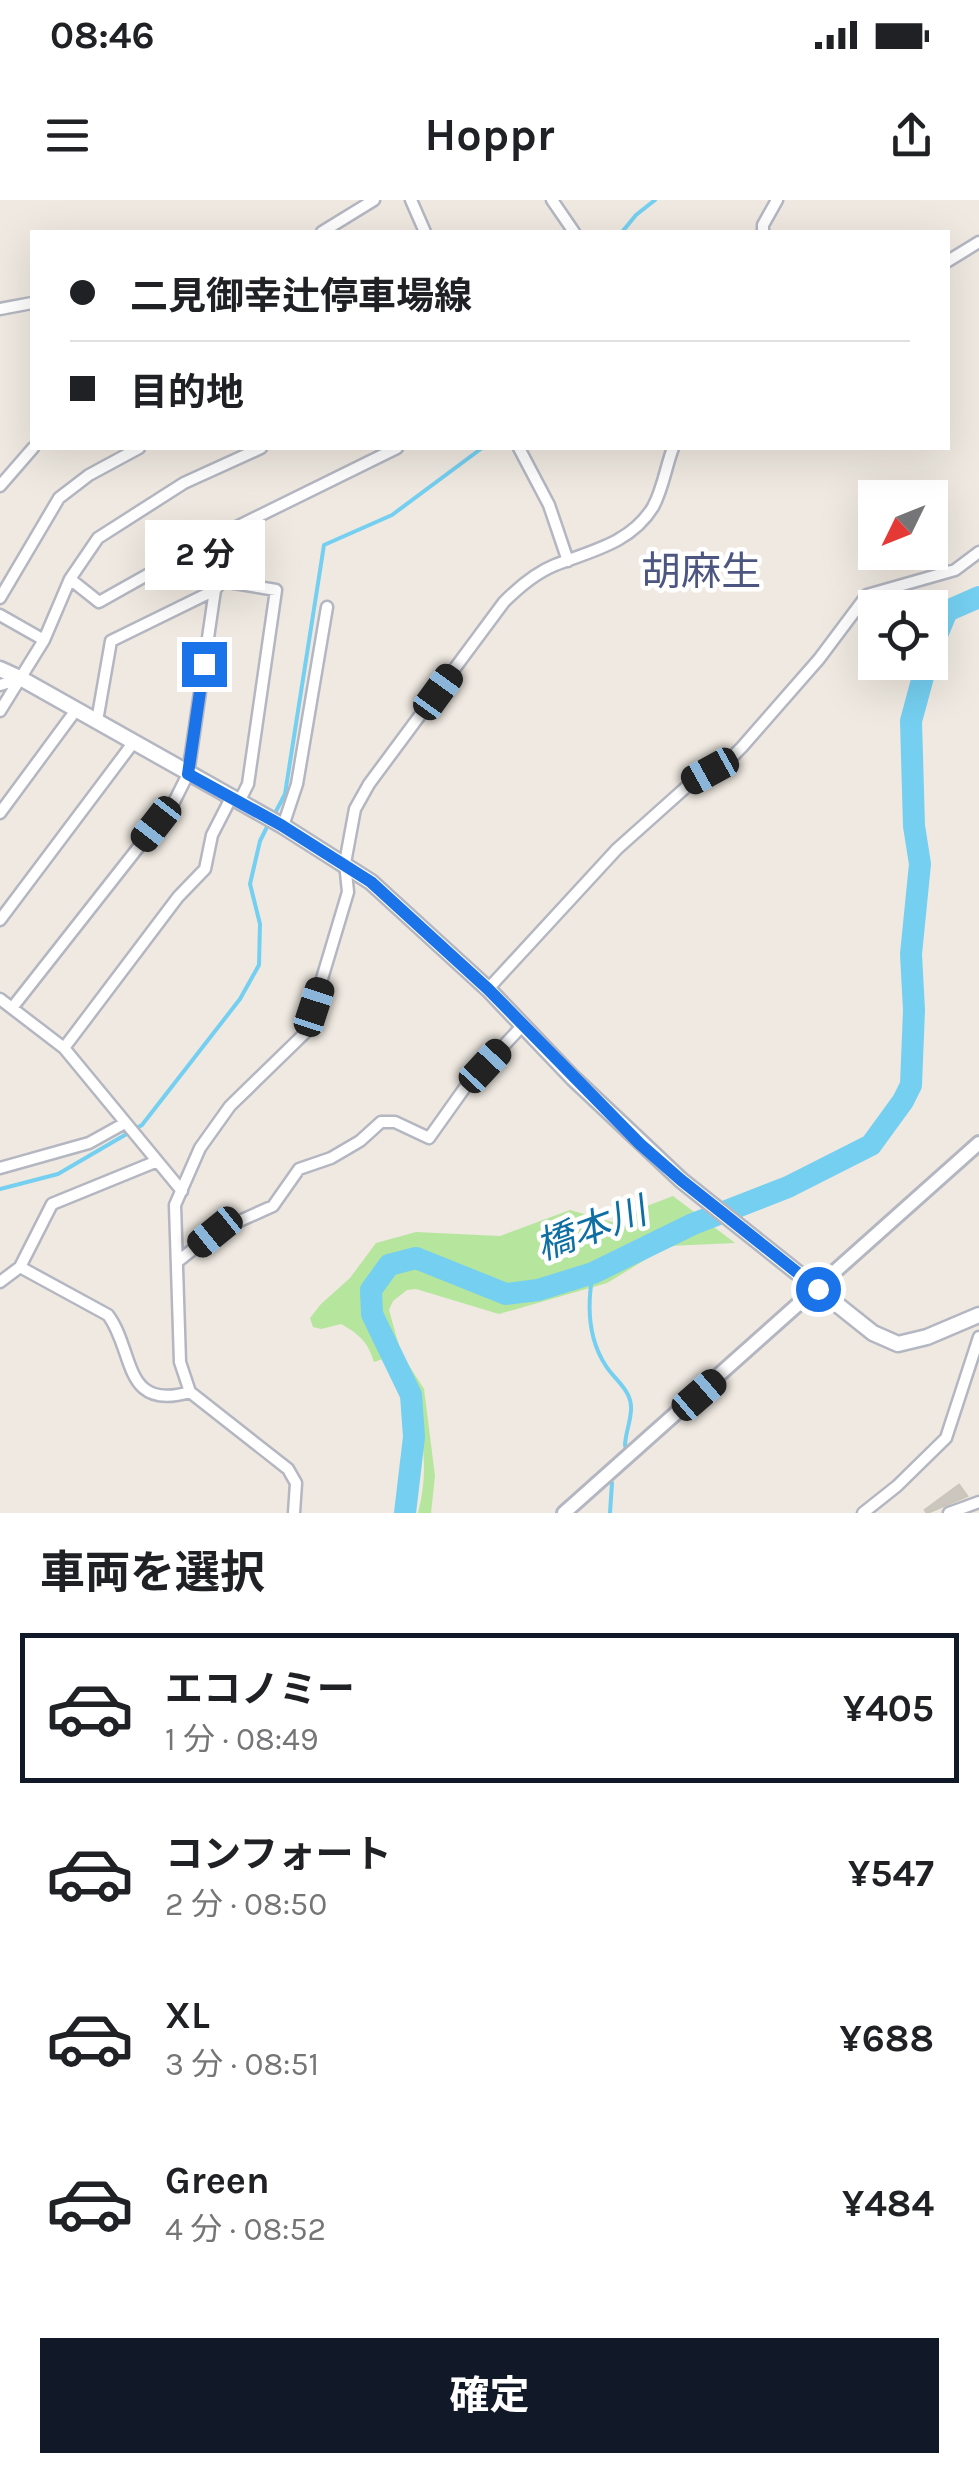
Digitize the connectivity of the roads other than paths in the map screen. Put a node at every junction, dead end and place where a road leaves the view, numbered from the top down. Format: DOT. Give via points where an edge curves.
graph roads {
  1 [pos="374,200"];
  2 [pos="411,200"];
  3 [pos="552,200"];
  4 [pos="777,200"];
  5 [pos="325,230"];
  6 [pos="425,230"];
  7 [pos="573,230"];
  8 [pos="763,230"];
  9 [pos="979,242"];
  10 [pos="950,260"];
  11 [pos="30,304"];
  12 [pos="0,309"];
  13 [pos="30,450"];
  14 [pos="135,450"];
  15 [pos="257,450"];
  16 [pos="393,450"];
  17 [pos="520,450"];
  18 [pos="672,450"];
  19 [pos="0,486"];
  20 [pos="979,552"];
  21 [pos="568,562"];
  22 [pos="70,579"];
  23 [pos="215,590"];
  24 [pos="0,598"];
  25 [pos="327,607"];
  26 [pos="0,614"];
  27 [pos="44,640"];
  28 [pos="0,670"];
  29 [pos="22,679"];
  30 [pos="0,686"];
  31 [pos="76,710"];
  32 [pos="0,711"];
  33 [pos="97,721"];
  34 [pos="133,744"];
  35 [pos="188,774"];
  36 [pos="235,800"];
  37 [pos="0,812"];
  38 [pos="282,826"];
  39 [pos="344,864"];
  40 [pos="0,920"];
  41 [pos="488,989"];
  42 [pos="0,999"];
  43 [pos="12,1008"];
  44 [pos="523,1025"];
  45 [pos="64,1048"];
  46 [pos="127,1125"];
  47 [pos="979,1144"];
  48 [pos="152,1158"];
  49 [pos="0,1168"];
  50 [pos="182,1191"];
  51 [pos="177,1262"];
  52 [pos="20,1267"];
  53 [pos="0,1282"];
  54 [pos="818,1289"];
  55 [pos="979,1315"];
  56 [pos="979,1337"];
  57 [pos="190,1392"];
  58 [pos="979,1502"];
  59 [pos="294,1513"];
  60 [pos="564,1513"];
  61 [pos="863,1513"];
  62 [pos="949,1513"];
  1 -- 5 [label="street"];
  2 -- 6 [label="street"];
  3 -- 7 [label="street"];
  4 -- 8 [label="street"];
  9 -- 10 [label="street"];
  11 -- 12 [label="street"];
  13 -- 19 [label="street"];
  14 -- 24 [label="street" via="59,498"];
  15 -- 22 [label="street" via="122,520 98,538"];
  16 -- 22 [label="street" via="99,602"];
  17 -- 21 [label="street"];
  18 -- 21 [label="street" via="642,521 624,538"];
  20 -- 41 [label="street" via="955,570 867,595 728,761 692,780 617,849"];
  21 -- 39 [label="street" via="522,583 504,602 386,760 355,809"];
  22 -- 27 [label="street"];
  23 -- 33 [label="street" via="111,641"];
  23 -- 35 [label="street"];
  23 -- 36 [label="street" via="222,581 276,590 248,784"];
  25 -- 38 [label="street" via="297,784"];
  26 -- 27 [label="street"];
  27 -- 29 [label="street"];
  28 -- 29 [label="main road"];
  29 -- 30 [label="street"];
  29 -- 31 [label="main road"];
  29 -- 32 [label="street"];
  31 -- 33 [label="main road"];
  31 -- 37 [label="street"];
  33 -- 34 [label="main road"];
  34 -- 35 [label="main road"];
  34 -- 40 [label="street"];
  35 -- 36 [label="main road"];
  35 -- 43 [label="street" via="174,802"];
  36 -- 38 [label="main road"];
  36 -- 45 [label="street" via="212,835 205,869"];
  38 -- 39 [label="main road"];
  39 -- 41 [label="main road"];
  39 -- 50 [label="street" via="348,892 306,1032 230,1106 200,1148"];
  41 -- 44 [label="main road"];
  42 -- 43 [label="street"];
  43 -- 45 [label="street"];
  44 -- 51 [label="street" via="429,1138 380,1122 331,1158 298,1170 272,1206 215,1232"];
  44 -- 54 [label="main road" via="681,1180"];
  45 -- 46 [label="street"];
  46 -- 48 [label="street"];
  46 -- 49 [label="street"];
  47 -- 54 [label="street"];
  48 -- 50 [label="street"];
  48 -- 52 [label="street" via="52,1204"];
  50 -- 51 [label="street" via="175,1204"];
  51 -- 57 [label="street" via="180,1362"];
  52 -- 53 [label="street"];
  52 -- 57 [label="street" via="108,1315 128,1368 146,1392"];
  54 -- 55 [label="main road" via="873,1333 898,1344"];
  54 -- 60 [label="street"];
  56 -- 61 [label="street" via="946,1438"];
  57 -- 59 [label="street" via="288,1469 296,1483"];
  58 -- 62 [label="street"];
}
